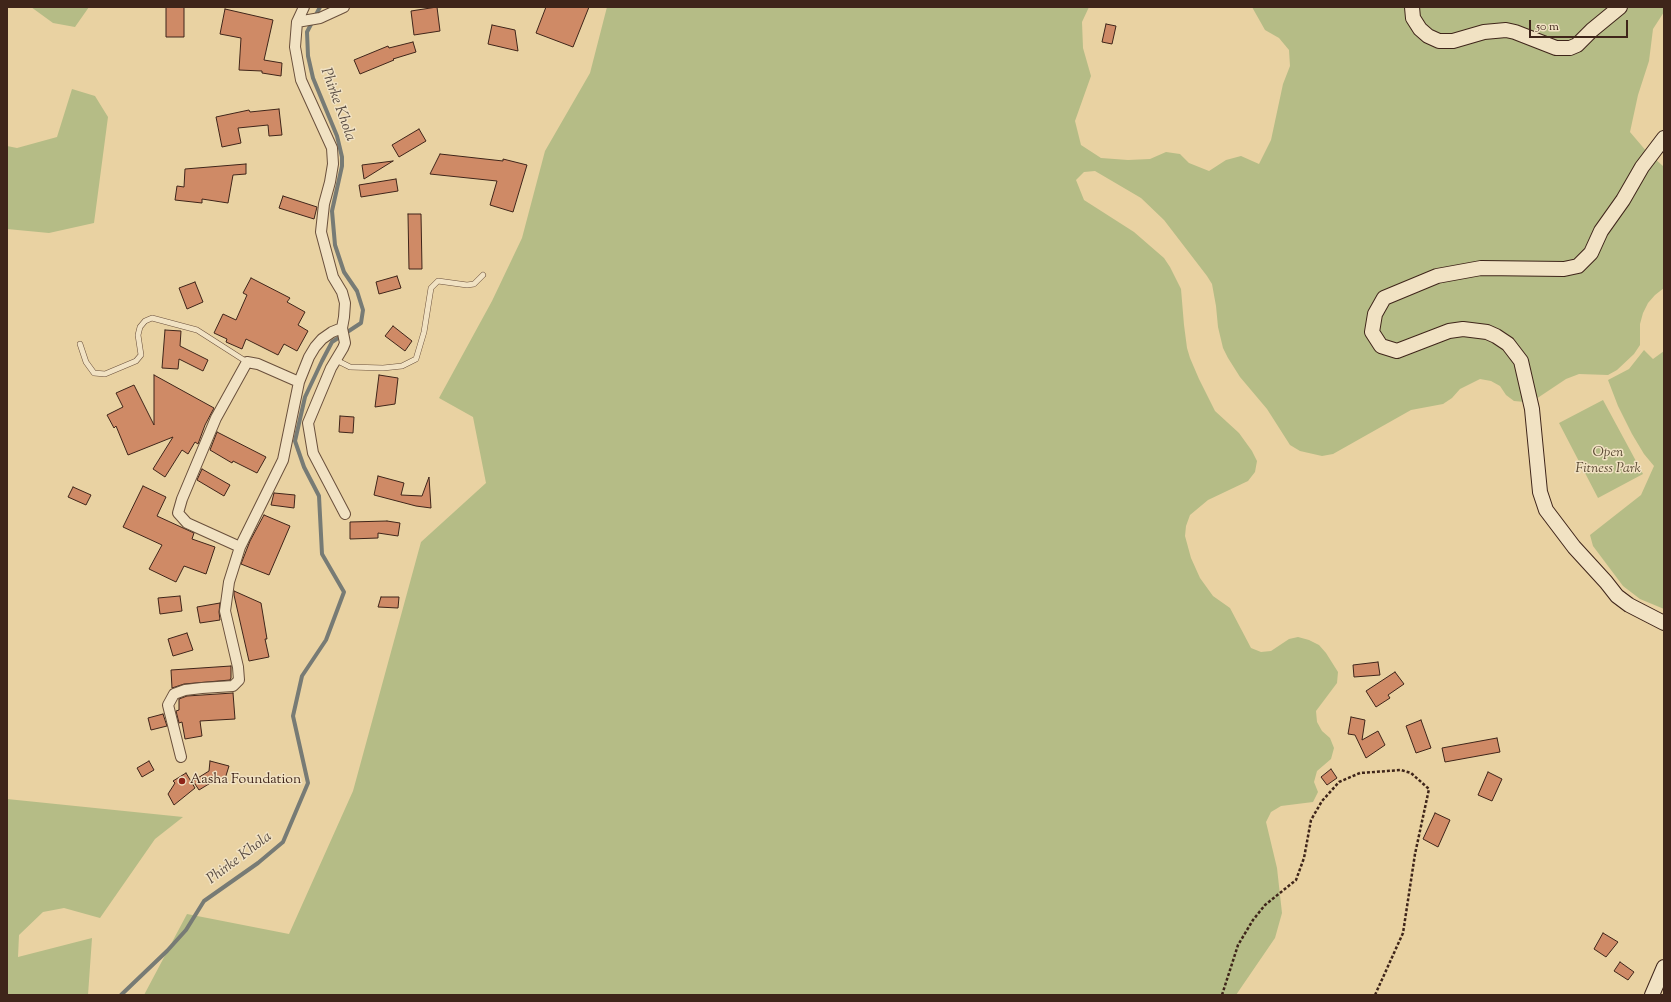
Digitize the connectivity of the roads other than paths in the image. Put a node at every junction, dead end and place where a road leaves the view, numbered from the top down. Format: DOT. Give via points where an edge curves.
graph roads {
  1 [pos="304,7"];
  2 [pos="344,7"];
  3 [pos="1412,7"];
  4 [pos="1620,7"];
  5 [pos="297,22"];
  6 [pos="1664,138"];
  7 [pos="483,275"];
  8 [pos="342,328"];
  9 [pos="80,344"];
  10 [pos="336,360"];
  11 [pos="247,362"];
  12 [pos="299,382"];
  13 [pos="345,514"];
  14 [pos="240,547"];
  15 [pos="1664,623"];
  16 [pos="181,757"];
  17 [pos="1664,967"];
  18 [pos="1652,995"];
  1 -- 5 [label="street"];
  2 -- 5 [label="street" via="316,19"];
  3 -- 4 [label="street" via="1413,18 1420,29 1439,42 1506,30 1556,48 1570,48 1577,45"];
  5 -- 8 [label="street" via="295,47 301,80 332,148 333,164 321,232 333,277 345,303"];
  6 -- 15 [label="street" via="1642,167 1590,253 1578,266 1564,269 1481,268 1437,276 1384,298 1375,314 1372,332 1381,346 1397,351 1449,331 1463,330 1487,332 1508,344 1521,361 1532,410 1540,492 1546,510 1617,596"];
  7 -- 10 [label="lane" via="474,284 438,281 431,288 424,332 416,359 402,366 383,368 350,367"];
  8 -- 10 [label="street" via="345,343"];
  8 -- 12 [label="street" via="329,334 315,347"];
  9 -- 11 [label="lane" via="86,362 94,373 105,374 136,361 141,355 138,336 140,327 145,320 152,318 197,330"];
  10 -- 13 [label="street" via="321,388 308,423 308,433 315,459"];
  11 -- 12 [label="street" via="258,364"];
  11 -- 14 [label="street" via="216,418 178,513 187,523"];
  12 -- 14 [label="street" via="283,460"];
  14 -- 16 [label="street" via="229,582 225,611 239,680 234,686 185,690 174,694 168,705"];
  17 -- 18 [label="street"];
}
